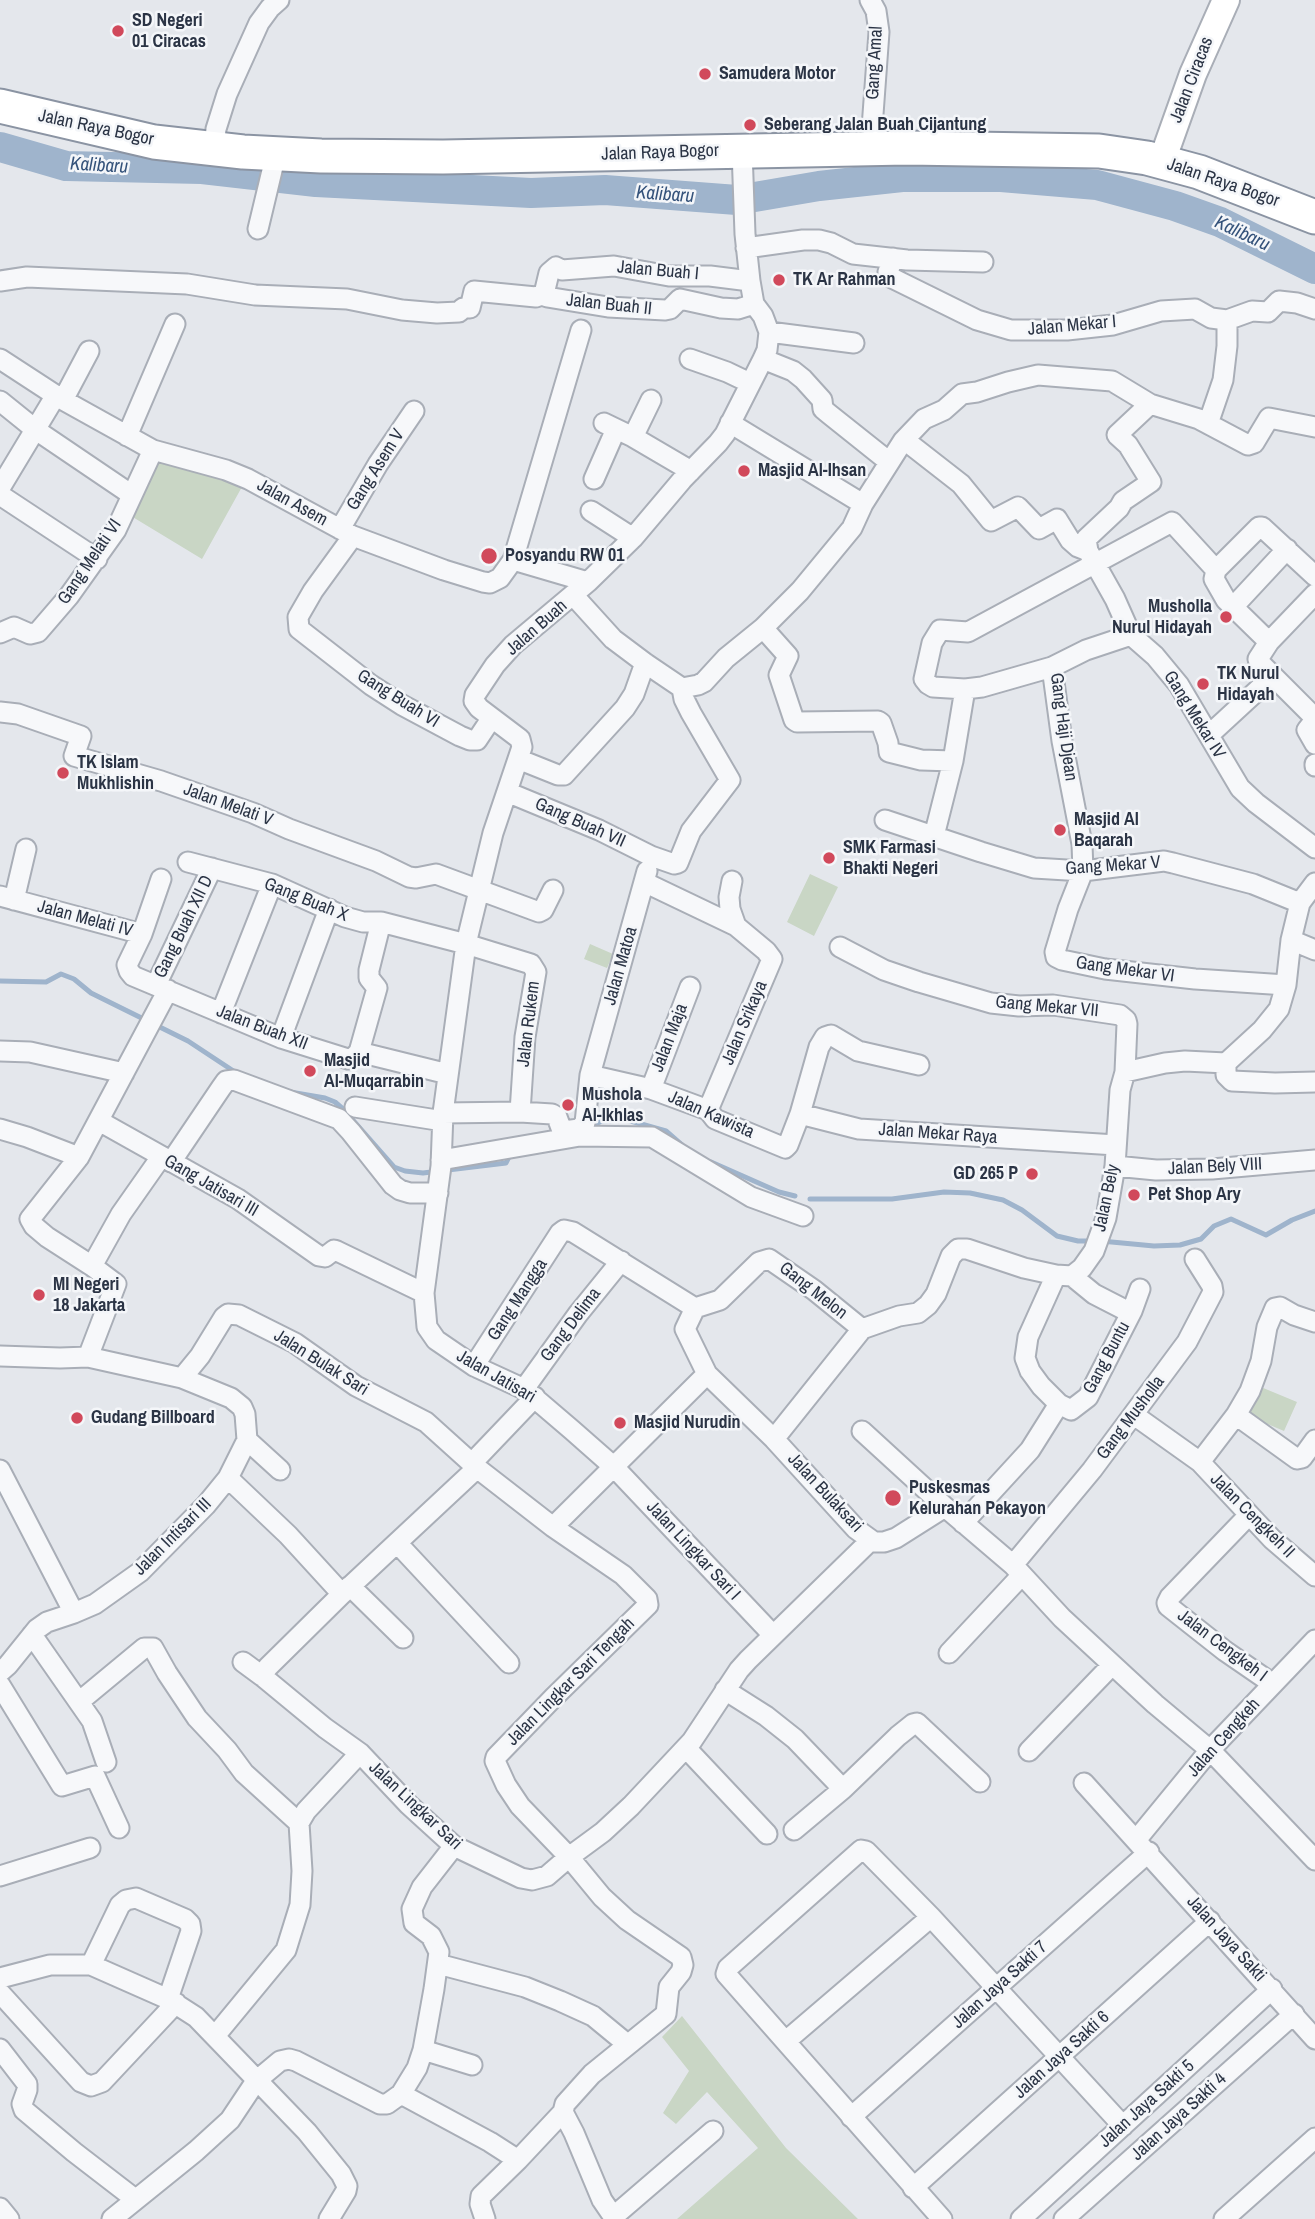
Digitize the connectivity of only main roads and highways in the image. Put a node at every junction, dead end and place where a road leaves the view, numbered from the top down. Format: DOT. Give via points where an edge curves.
graph roads {
  1 [pos="0,85"];
  2 [pos="0,106"];
  3 [pos="215,139"];
  4 [pos="1165,153"];
  5 [pos="1315,195"];
  6 [pos="1315,217"];
  1 -- 3 [label="highway, Jalan Raya Bogor"];
  2 -- 3 [label="highway, Jalan Raya Bogor" via="154,142"];
  3 -- 4 [label="highway, Jalan Raya Bogor" via="573,138 940,127 1094,132"];
  3 -- 4 [label="highway, Jalan Raya Bogor" via="274,162 907,148"];
  4 -- 5 [label="highway, Jalan Raya Bogor" via="1226,161"];
  4 -- 6 [label="highway, Jalan Raya Bogor"];
}
